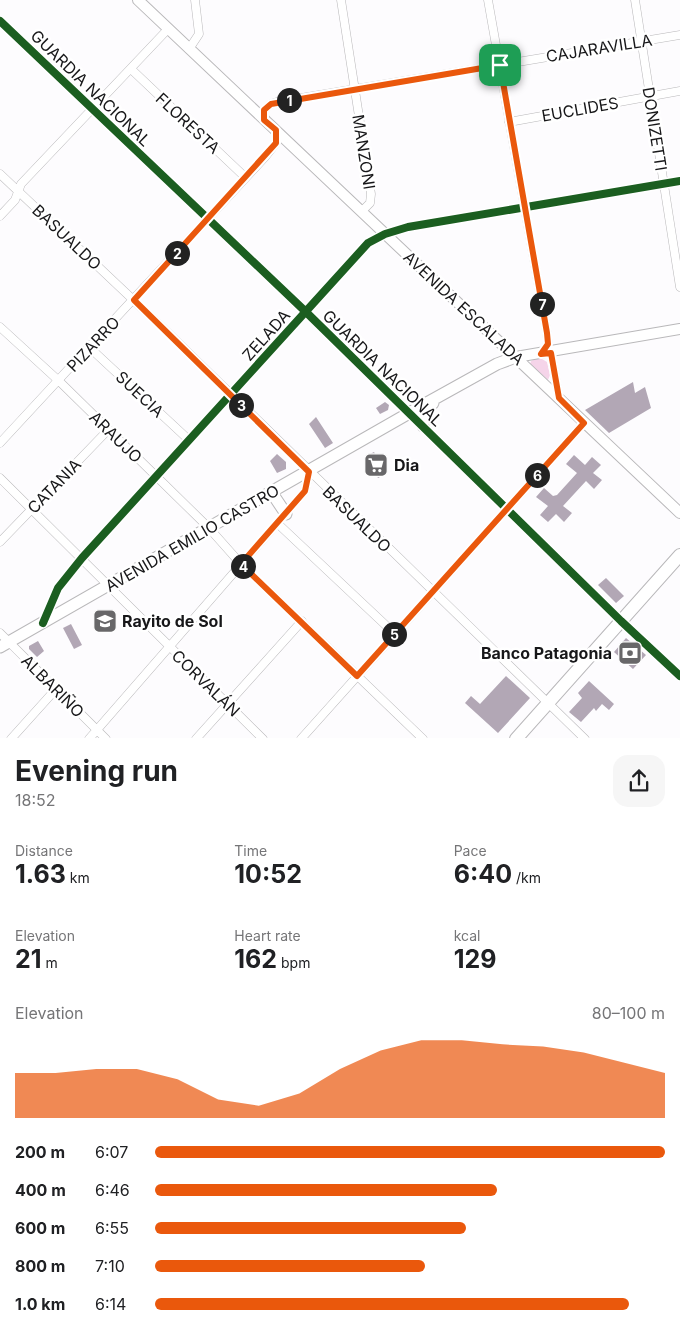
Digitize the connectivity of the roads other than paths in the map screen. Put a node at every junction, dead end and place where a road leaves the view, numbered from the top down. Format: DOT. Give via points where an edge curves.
graph roads {
  1 [pos="138,0"];
  2 [pos="195,0"];
  3 [pos="341,0"];
  4 [pos="488,0"];
  5 [pos="635,0"];
  6 [pos="0,21"];
  7 [pos="168,28"];
  8 [pos="680,35"];
  9 [pos="642,41"];
  10 [pos="189,49"];
  11 [pos="500,65"];
  12 [pos="131,70"];
  13 [pos="355,89"];
  14 [pos="680,91"];
  15 [pos="651,96"];
  16 [pos="92,109"];
  17 [pos="264,120"];
  18 [pos="509,122"];
  19 [pos="276,130"];
  20 [pos="0,174"];
  21 [pos="245,177"];
  22 [pos="680,181"];
  23 [pos="664,184"];
  24 [pos="18,191"];
  25 [pos="524,208"];
  26 [pos="362,212"];
  27 [pos="0,216"];
  28 [pos="208,219"];
  29 [pos="384,234"];
  30 [pos="680,287"];
  31 [pos="134,300"];
  32 [pos="306,312"];
  33 [pos="0,327"];
  34 [pos="680,329"];
  35 [pos="90,348"];
  36 [pos="546,353"];
  37 [pos="516,357"];
  38 [pos="59,381"];
  39 [pos="231,395"];
  40 [pos="440,396"];
  41 [pos="559,398"];
  42 [pos="410,413"];
  43 [pos="584,423"];
  44 [pos="423,426"];
  45 [pos="108,430"];
  46 [pos="189,440"];
  47 [pos="0,443"];
  48 [pos="309,472"];
  49 [pos="156,476"];
  50 [pos="0,478"];
  51 [pos="272,493"];
  52 [pos="507,508"];
  53 [pos="31,509"];
  54 [pos="680,513"];
  55 [pos="286,514"];
  56 [pos="277,523"];
  57 [pos="209,528"];
  58 [pos="0,542"];
  59 [pos="680,555"];
  60 [pos="82,558"];
  61 [pos="241,564"];
  62 [pos="109,586"];
  63 [pos="432,592"];
  64 [pos="302,621"];
  65 [pos="621,621"];
  66 [pos="43,623"];
  67 [pos="0,633"];
  68 [pos="394,633"];
  69 [pos="4,645"];
  70 [pos="169,647"];
  71 [pos="357,676"];
  72 [pos="680,676"];
  73 [pos="56,688"];
  74 [pos="227,703"];
  75 [pos="547,703"];
  76 [pos="96,730"];
  77 [pos="11,738"];
  78 [pos="89,738"];
  79 [pos="106,738"];
  80 [pos="196,738"];
  81 [pos="263,738"];
  82 [pos="301,738"];
  83 [pos="423,738"];
  84 [pos="516,738"];
  85 [pos="585,738"];
  1 -- 7 [label="street, AVENIDA ESCALADA"];
  2 -- 10 [label="street" via="199,34"];
  3 -- 13 [label="street, MANZONI"];
  4 -- 11 [label="street"];
  5 -- 9 [label="street, DONIZETTI"];
  6 -- 16 [label="street, GUARDIA NACIONAL"];
  7 -- 10 [label="street, AVENIDA ESCALADA"];
  7 -- 12 [label="street"];
  8 -- 9 [label="street, CAJARAVILLA"];
  9 -- 11 [label="street, CAJARAVILLA"];
  9 -- 15 [label="street, DONIZETTI"];
  10 -- 17 [label="street, AVENIDA ESCALADA"];
  11 -- 13 [label="street, CAJARAVILLA"];
  11 -- 18 [label="street"];
  12 -- 16 [label="street"];
  12 -- 21 [label="street, FLORESTA"];
  13 -- 17 [label="street, CAJARAVILLA" via="271,104 264,110"];
  13 -- 26 [label="street, MANZONI" via="371,194 370,203"];
  14 -- 15 [label="street, EUCLIDES"];
  15 -- 18 [label="street, EUCLIDES"];
  15 -- 23 [label="street, DONIZETTI"];
  16 -- 24 [label="street"];
  16 -- 28 [label="street, GUARDIA NACIONAL"];
  17 -- 19 [label="street, AVENIDA ESCALADA"];
  18 -- 25 [label="street"];
  19 -- 21 [label="street, PIZARRO" via="276,143"];
  19 -- 26 [label="street, AVENIDA ESCALADA"];
  20 -- 24 [label="street, BASUALDO"];
  21 -- 28 [label="street, PIZARRO"];
  22 -- 23 [label="street, ZELADA"];
  23 -- 25 [label="street, ZELADA"];
  23 -- 30 [label="street, DONIZETTI"];
  24 -- 27 [label="street"];
  24 -- 31 [label="street, BASUALDO"];
  25 -- 29 [label="street, ZELADA" via="408,227"];
  25 -- 36 [label="street" via="547,333"];
  26 -- 29 [label="street, AVENIDA ESCALADA"];
  28 -- 31 [label="street, PIZARRO"];
  28 -- 32 [label="street, GUARDIA NACIONAL"];
  29 -- 32 [label="street, ZELADA" via="368,244"];
  29 -- 37 [label="street, AVENIDA ESCALADA"];
  31 -- 35 [label="street, PIZARRO"];
  31 -- 39 [label="street, BASUALDO"];
  32 -- 39 [label="street, ZELADA"];
  32 -- 42 [label="street, GUARDIA NACIONAL"];
  33 -- 38 [label="street, ARAUJO"];
  34 -- 36 [label="street"];
  35 -- 38 [label="street, PIZARRO"];
  35 -- 46 [label="street, SUECIA"];
  36 -- 37 [label="street"];
  36 -- 41 [label="street"];
  37 -- 40 [label="main road, AVENIDA EMILIO CASTRO"];
  37 -- 41 [label="street, AVENIDA ESCALADA"];
  38 -- 45 [label="street, ARAUJO"];
  38 -- 47 [label="street, PIZARRO"];
  39 -- 46 [label="street, ZELADA"];
  39 -- 48 [label="street, BASUALDO"];
  40 -- 42 [label="main road, AVENIDA EMILIO CASTRO"];
  40 -- 44 [label="main road" via="425,411"];
  41 -- 43 [label="street, AVENIDA ESCALADA"];
  42 -- 44 [label="street, GUARDIA NACIONAL"];
  42 -- 48 [label="main road, AVENIDA EMILIO CASTRO"];
  43 -- 52 [label="street"];
  43 -- 54 [label="street, AVENIDA ESCALADA"];
  44 -- 52 [label="street, GUARDIA NACIONAL"];
  45 -- 49 [label="street, ARAUJO"];
  45 -- 53 [label="street, CATANIA"];
  46 -- 49 [label="street, ZELADA"];
  48 -- 51 [label="main road, AVENIDA EMILIO CASTRO"];
  48 -- 55 [label="street" via="305,491"];
  48 -- 63 [label="street, BASUALDO"];
  49 -- 57 [label="street, ARAUJO"];
  49 -- 60 [label="street, ZELADA"];
  50 -- 53 [label="street, CORVALÁN"];
  51 -- 55 [label="main road"];
  51 -- 57 [label="main road, AVENIDA EMILIO CASTRO"];
  52 -- 63 [label="street"];
  52 -- 65 [label="street, GUARDIA NACIONAL"];
  53 -- 58 [label="street, CATANIA"];
  53 -- 60 [label="street, CORVALÁN"];
  55 -- 56 [label="street"];
  56 -- 61 [label="street"];
  56 -- 68 [label="street"];
  57 -- 61 [label="street, ARAUJO"];
  57 -- 62 [label="main road, AVENIDA EMILIO CASTRO"];
  59 -- 65 [label="main road"];
  60 -- 62 [label="street, CORVALÁN"];
  60 -- 66 [label="street, ZELADA" via="58,588"];
  61 -- 64 [label="street, ARAUJO"];
  61 -- 70 [label="street"];
  62 -- 66 [label="main road, AVENIDA EMILIO CASTRO"];
  62 -- 70 [label="street, CORVALÁN"];
  63 -- 68 [label="street"];
  63 -- 75 [label="street, BASUALDO"];
  64 -- 71 [label="street, ARAUJO"];
  64 -- 74 [label="street"];
  65 -- 72 [label="street, GUARDIA NACIONAL"];
  65 -- 75 [label="main road"];
  66 -- 69 [label="main road, AVENIDA EMILIO CASTRO"];
  67 -- 69 [label="street, ALBARIÑO"];
  68 -- 71 [label="street"];
  69 -- 73 [label="street, ALBARIÑO"];
  70 -- 74 [label="street, CORVALÁN"];
  70 -- 76 [label="street"];
  71 -- 82 [label="street"];
  71 -- 83 [label="street, ARAUJO"];
  73 -- 76 [label="street, ALBARIÑO"];
  73 -- 77 [label="street"];
  74 -- 80 [label="street"];
  74 -- 81 [label="street, CORVALÁN"];
  75 -- 84 [label="main road"];
  75 -- 85 [label="street, BASUALDO"];
  76 -- 78 [label="street"];
  76 -- 79 [label="street, ALBARIÑO"];
}
